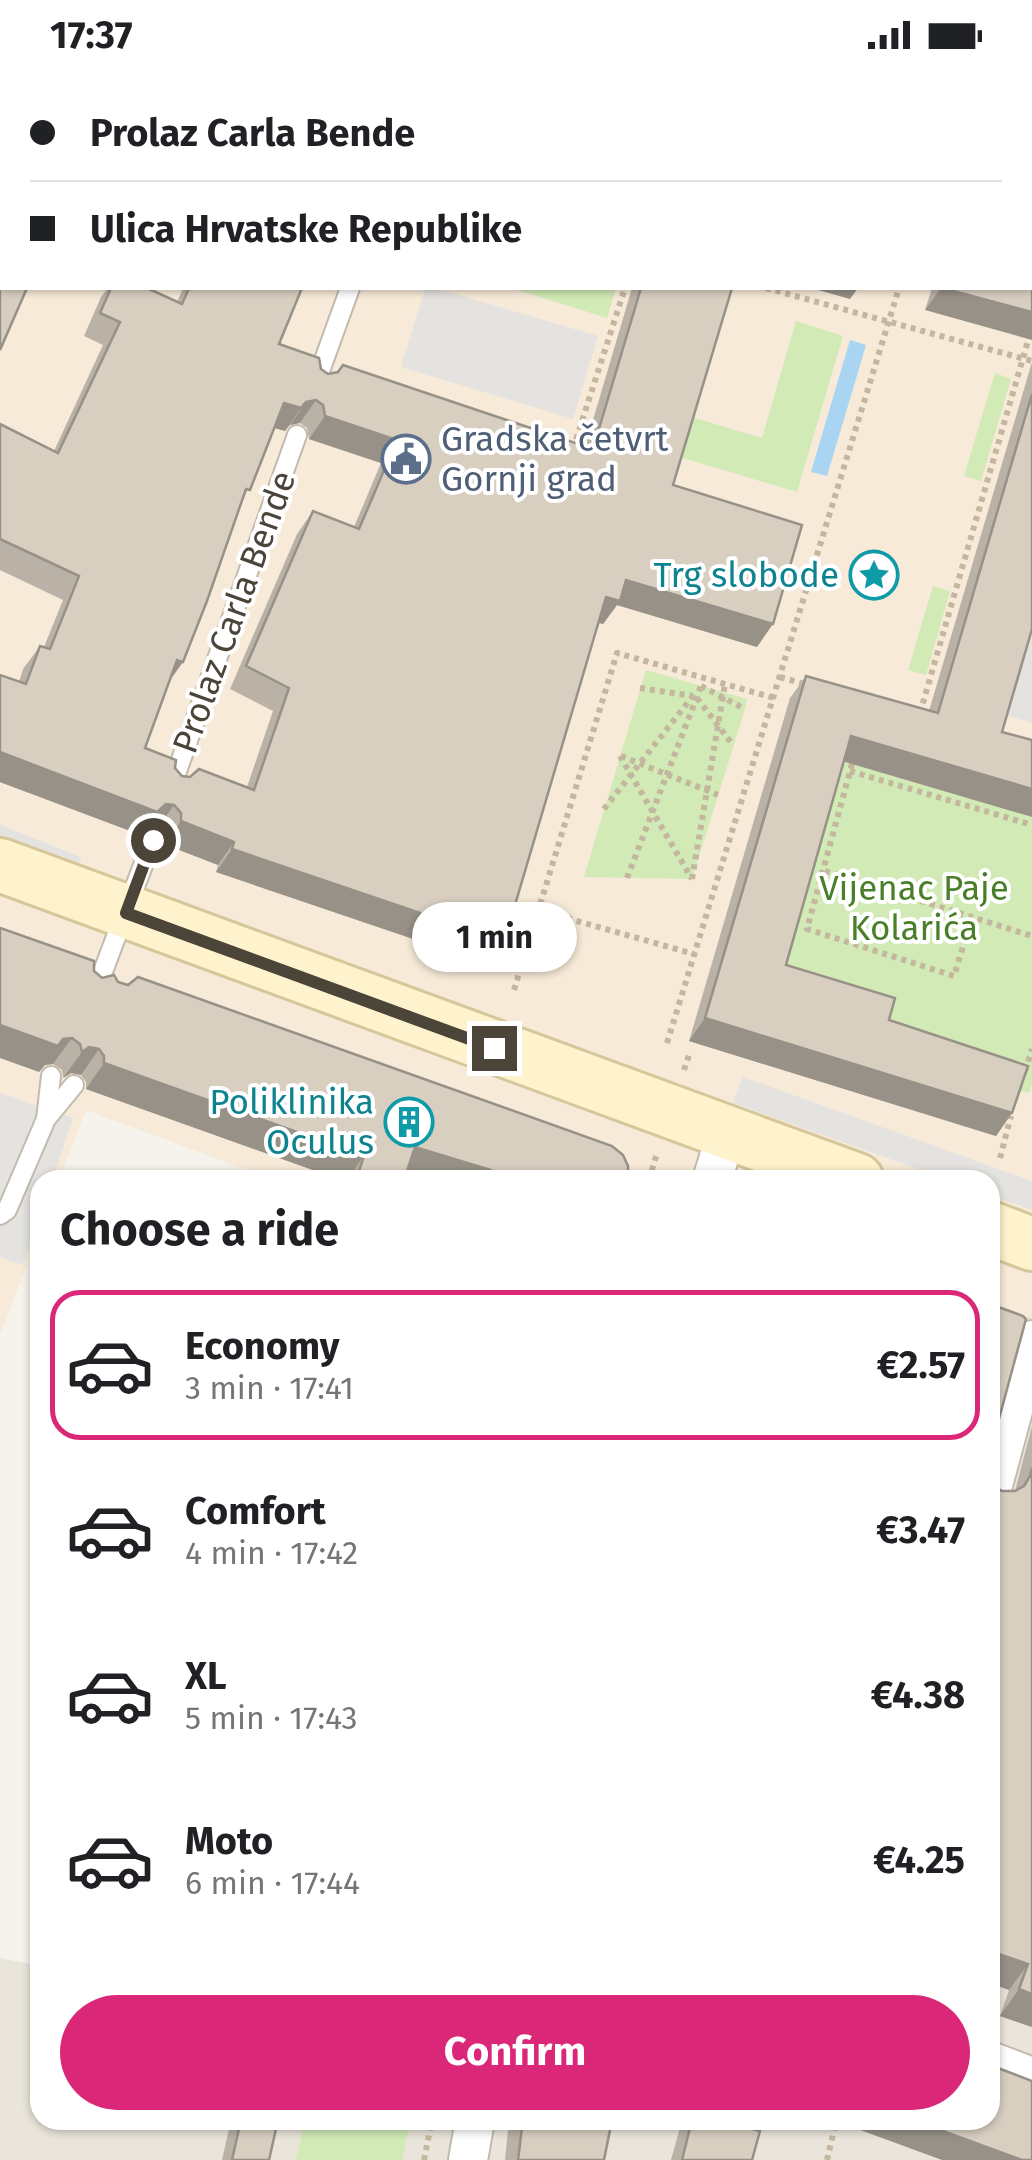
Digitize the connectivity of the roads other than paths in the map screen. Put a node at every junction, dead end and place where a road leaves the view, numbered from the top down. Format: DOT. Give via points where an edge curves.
graph roads {
  1 [pos="349,290"];
  2 [pos="315,385"];
  3 [pos="298,435"];
  4 [pos="171,788"];
  5 [pos="153,840"];
  6 [pos="0,866"];
  7 [pos="126,913"];
  8 [pos="102,974"];
  9 [pos="87,992"];
  10 [pos="108,999"];
  11 [pos="51,1076"];
  12 [pos="74,1085"];
  13 [pos="46,1119"];
  14 [pos="719,1156"];
  15 [pos="800,1170"];
  16 [pos="0,1215"];
  17 [pos="1000,1232"];
  18 [pos="1032,1244"];
  19 [pos="1032,1340"];
  20 [pos="1000,1459"];
  21 [pos="1000,2065"];
  22 [pos="1032,2077"];
  23 [pos="473,2130"];
  24 [pos="468,2160"];
  1 -- 2 [label="lane"];
  3 -- 4 [label="lane, Prolaz Carla Bende"];
  5 -- 7 [label="lane"];
  6 -- 7 [label="street"];
  7 -- 8 [label="lane"];
  7 -- 14 [label="street"];
  8 -- 9 [label="lane"];
  8 -- 10 [label="lane"];
  11 -- 13 [label="lane"];
  12 -- 13 [label="lane"];
  13 -- 16 [label="lane"];
  14 -- 15 [label="street"];
  17 -- 18 [label="street"];
  19 -- 20 [label="street"];
  21 -- 22 [label="street"];
  23 -- 24 [label="street"];
}
